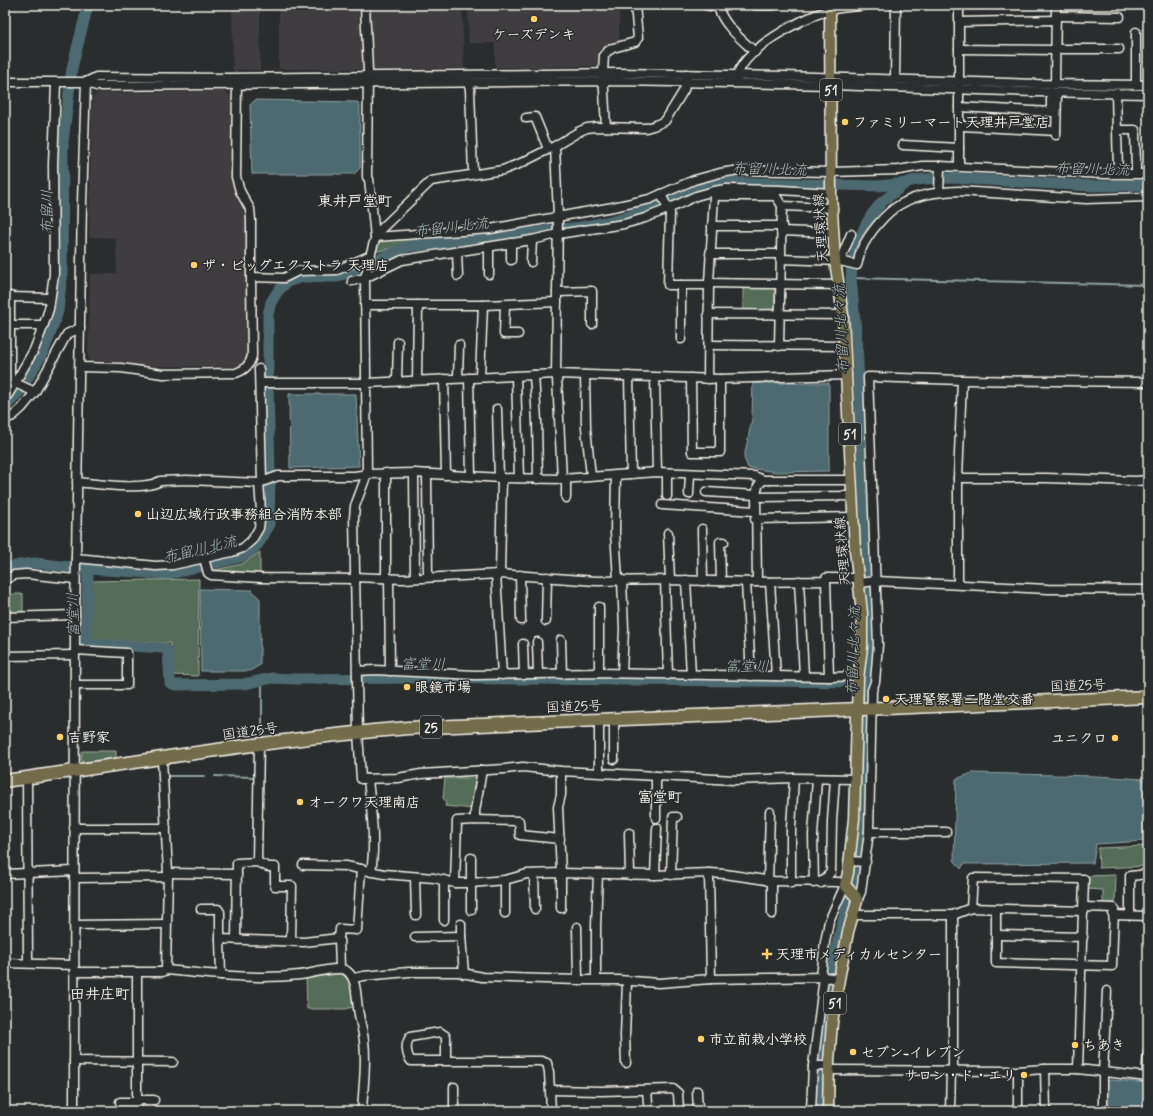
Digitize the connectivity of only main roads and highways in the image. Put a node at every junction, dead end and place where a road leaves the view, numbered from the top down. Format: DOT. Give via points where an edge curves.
graph roads {
  1 [pos="830,8"];
  2 [pos="1148,697"];
  3 [pos="865,709"];
  4 [pos="5,781"];
  5 [pos="828,1111"];
  1 -- 3 [label="main road, 天理環状線 / 51" via="830,173 839,285 844,315 853,517 862,613 862,647 858,680"];
  2 -- 3 [label="highway, 国道25号 / 25"];
  3 -- 4 [label="highway, 国道25号 / 25" via="358,732"];
  3 -- 5 [label="main road, 天理環状線 / 51" via="846,887 857,899 848,932 832,1023"];
}
